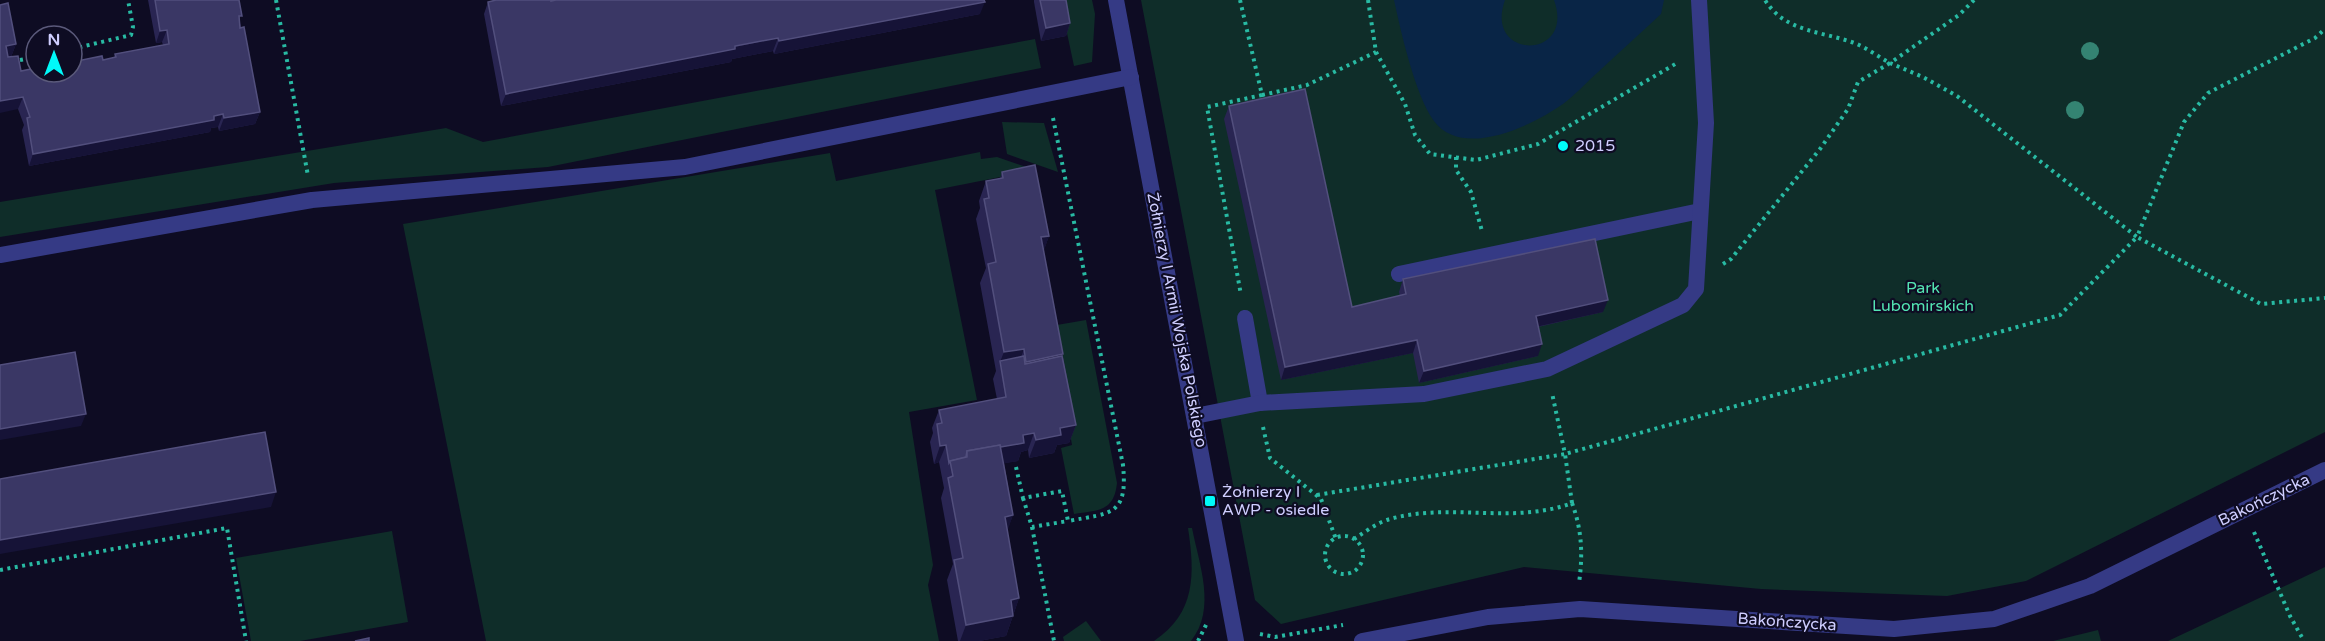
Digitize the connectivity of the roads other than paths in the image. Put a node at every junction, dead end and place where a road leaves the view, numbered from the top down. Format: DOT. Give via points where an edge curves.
graph roads {
  1 [pos="1116,0"];
  2 [pos="1699,0"];
  3 [pos="1131,77"];
  4 [pos="1700,211"];
  5 [pos="0,255"];
  6 [pos="1399,274"];
  7 [pos="1245,318"];
  8 [pos="1260,403"];
  9 [pos="1194,416"];
  10 [pos="2325,470"];
  11 [pos="1236,641"];
  12 [pos="1362,641"];
  1 -- 3 [label="street, Żołnierzy I Armii Wojska Polskiego"];
  2 -- 4 [label="street" via="1706,123"];
  3 -- 5 [label="street" via="685,167 312,200"];
  3 -- 9 [label="street, Żołnierzy I Armii Wojska Polskiego"];
  4 -- 6 [label="street"];
  4 -- 8 [label="street" via="1695,289 1683,305 1547,369 1424,394"];
  7 -- 8 [label="street"];
  8 -- 9 [label="street"];
  9 -- 11 [label="street, Żołnierzy I Armii Wojska Polskiego"];
  10 -- 12 [label="street, Bakończycka" via="2090,586 1994,618 1894,629 1580,609 1488,617"];
}
